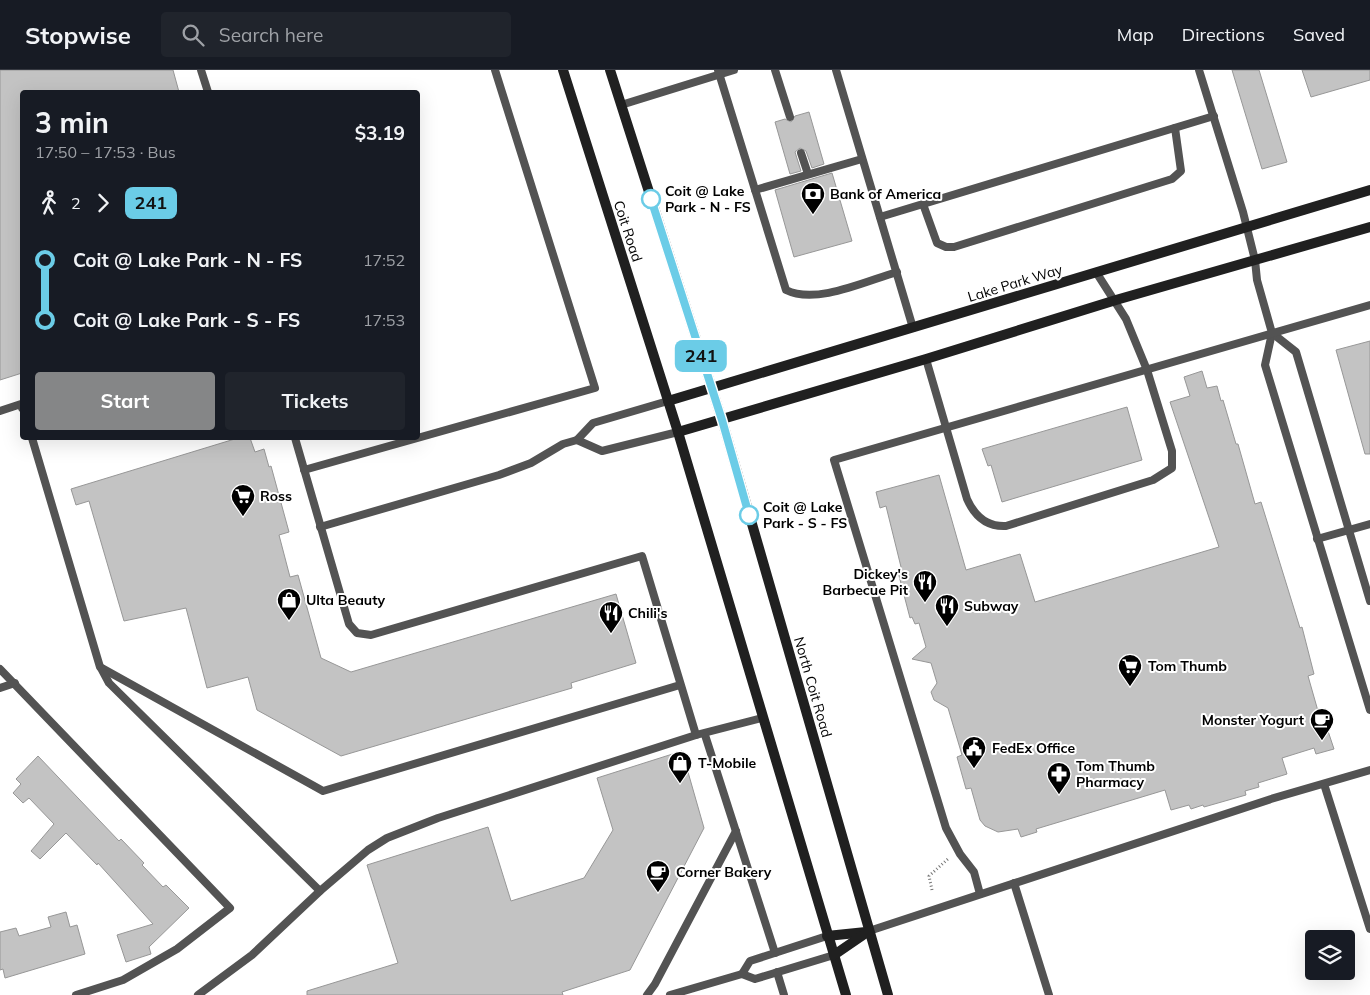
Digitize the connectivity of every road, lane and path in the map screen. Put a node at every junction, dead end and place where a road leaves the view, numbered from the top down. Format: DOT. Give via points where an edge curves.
graph roads {
  1 [pos="201,70"];
  2 [pos="495,70"];
  3 [pos="563,70"];
  4 [pos="610,70"];
  5 [pos="734,70"];
  6 [pos="775,70"];
  7 [pos="836,70"];
  8 [pos="1199,70"];
  9 [pos="719,72"];
  10 [pos="207,90"];
  11 [pos="621,105"];
  12 [pos="1214,116"];
  13 [pos="790,118"];
  14 [pos="1175,128"];
  15 [pos="801,153"];
  16 [pos="862,159"];
  17 [pos="808,174"];
  18 [pos="755,190"];
  19 [pos="1370,190"];
  20 [pos="923,204"];
  21 [pos="880,217"];
  22 [pos="1370,227"];
  23 [pos="1246,228"];
  24 [pos="1255,260"];
  25 [pos="897,272"];
  26 [pos="1096,272"];
  27 [pos="1116,300"];
  28 [pos="1370,305"];
  29 [pos="913,328"];
  30 [pos="1272,334"];
  31 [pos="926,360"];
  32 [pos="1147,370"];
  33 [pos="711,388"];
  34 [pos="668,401"];
  35 [pos="20,404"];
  36 [pos="0,411"];
  37 [pos="722,420"];
  38 [pos="948,429"];
  39 [pos="678,432"];
  40 [pos="420,437"];
  41 [pos="33,440"];
  42 [pos="296,440"];
  43 [pos="411,440"];
  44 [pos="576,440"];
  45 [pos="304,470"];
  46 [pos="1370,524"];
  47 [pos="320,526"];
  48 [pos="1349,530"];
  49 [pos="1317,539"];
  50 [pos="1370,601"];
  51 [pos="100,667"];
  52 [pos="0,669"];
  53 [pos="15,683"];
  54 [pos="680,685"];
  55 [pos="0,688"];
  56 [pos="1370,710"];
  57 [pos="762,718"];
  58 [pos="705,735"];
  59 [pos="696,736"];
  60 [pos="1370,770"];
  61 [pos="1324,784"];
  62 [pos="736,831"];
  63 [pos="951,857"];
  64 [pos="1014,883"];
  65 [pos="932,890"];
  66 [pos="320,891"];
  67 [pos="980,894"];
  68 [pos="1370,929"];
  69 [pos="869,931"];
  70 [pos="827,936"];
  71 [pos="775,953"];
  72 [pos="834,955"];
  73 [pos="777,972"];
  74 [pos="742,974"];
  75 [pos="76,995"];
  76 [pos="198,995"];
  77 [pos="646,995"];
  78 [pos="670,995"];
  79 [pos="784,995"];
  80 [pos="846,995"];
  81 [pos="888,995"];
  82 [pos="1049,995"];
  1 -- 10 [label="lane"];
  2 -- 40 [label="lane" via="596,388"];
  3 -- 34 [label="main road, Coit Road"];
  4 -- 11 [label="main road"];
  5 -- 9 [label="lane"];
  6 -- 13 [label="lane"];
  7 -- 16 [label="lane"];
  8 -- 12 [label="lane"];
  9 -- 11 [label="lane"];
  9 -- 18 [label="lane"];
  11 -- 33 [label="main road"];
  12 -- 14 [label="lane"];
  12 -- 23 [label="lane"];
  14 -- 20 [label="lane"];
  14 -- 20 [label="lane" via="1181,171 1172,179 954,247 937,243"];
  15 -- 17 [label="lane"];
  16 -- 17 [label="lane"];
  16 -- 21 [label="lane"];
  17 -- 18 [label="lane"];
  18 -- 25 [label="lane" via="786,290 796,295 823,295"];
  19 -- 23 [label="main road, Lake Park Way"];
  20 -- 21 [label="lane"];
  21 -- 25 [label="lane"];
  22 -- 24 [label="main road"];
  23 -- 24 [label="lane"];
  23 -- 26 [label="main road, Lake Park Way"];
  24 -- 27 [label="main road"];
  24 -- 30 [label="lane" via="1257,280"];
  25 -- 29 [label="lane"];
  26 -- 27 [label="lane"];
  26 -- 29 [label="main road, Lake Park Way"];
  27 -- 31 [label="main road"];
  27 -- 32 [label="lane"];
  28 -- 30 [label="lane"];
  29 -- 33 [label="main road, Lake Park Way"];
  30 -- 32 [label="lane"];
  30 -- 48 [label="lane" via="1296,352"];
  30 -- 49 [label="lane" via="1265,365"];
  31 -- 37 [label="main road"];
  31 -- 38 [label="lane"];
  32 -- 38 [label="lane"];
  32 -- 38 [label="lane" via="1172,451 1172,468 1153,480 1006,526 993,527 971,509"];
  33 -- 34 [label="main road, Lake Park Way"];
  33 -- 37 [label="main road, North Coit Road"];
  34 -- 39 [label="main road"];
  34 -- 44 [label="lane" via="593,422"];
  35 -- 36 [label="lane"];
  37 -- 39 [label="main road"];
  37 -- 69 [label="main road, North Coit Road"];
  38 -- 67 [label="lane" via="834,460 946,828 974,872"];
  39 -- 44 [label="lane" via="602,451"];
  39 -- 57 [label="main road"];
  41 -- 51 [label="lane"];
  42 -- 45 [label="lane"];
  43 -- 45 [label="lane"];
  44 -- 47 [label="lane" via="499,475"];
  45 -- 47 [label="lane"];
  46 -- 48 [label="lane"];
  47 -- 54 [label="lane" via="349,624 362,636 642,556"];
  48 -- 49 [label="lane"];
  48 -- 50 [label="lane"];
  49 -- 56 [label="lane"];
  51 -- 54 [label="lane" via="323,792"];
  51 -- 66 [label="lane" via="109,683"];
  52 -- 53 [label="lane"];
  53 -- 55 [label="lane"];
  53 -- 75 [label="lane" via="230,908 177,948 123,980"];
  54 -- 59 [label="lane"];
  57 -- 58 [label="lane"];
  57 -- 70 [label="main road"];
  58 -- 59 [label="lane"];
  58 -- 62 [label="lane"];
  59 -- 66 [label="lane" via="411,827 368,850"];
  60 -- 61 [label="lane"];
  61 -- 64 [label="lane"];
  61 -- 68 [label="lane"];
  62 -- 71 [label="lane"];
  62 -- 77 [label="lane" via="655,984"];
  63 -- 65 [label="path" via="929,876"];
  64 -- 67 [label="lane"];
  64 -- 82 [label="lane"];
  66 -- 76 [label="lane" via="252,955"];
  67 -- 69 [label="lane"];
  69 -- 70 [label="main road"];
  69 -- 72 [label="main road"];
  69 -- 81 [label="main road, North Coit Road"];
  70 -- 71 [label="lane"];
  70 -- 72 [label="main road"];
  71 -- 74 [label="lane" via="750,961"];
  72 -- 73 [label="lane"];
  72 -- 80 [label="main road"];
  73 -- 74 [label="lane" via="755,979"];
  73 -- 79 [label="lane"];
  74 -- 78 [label="lane"];
}
